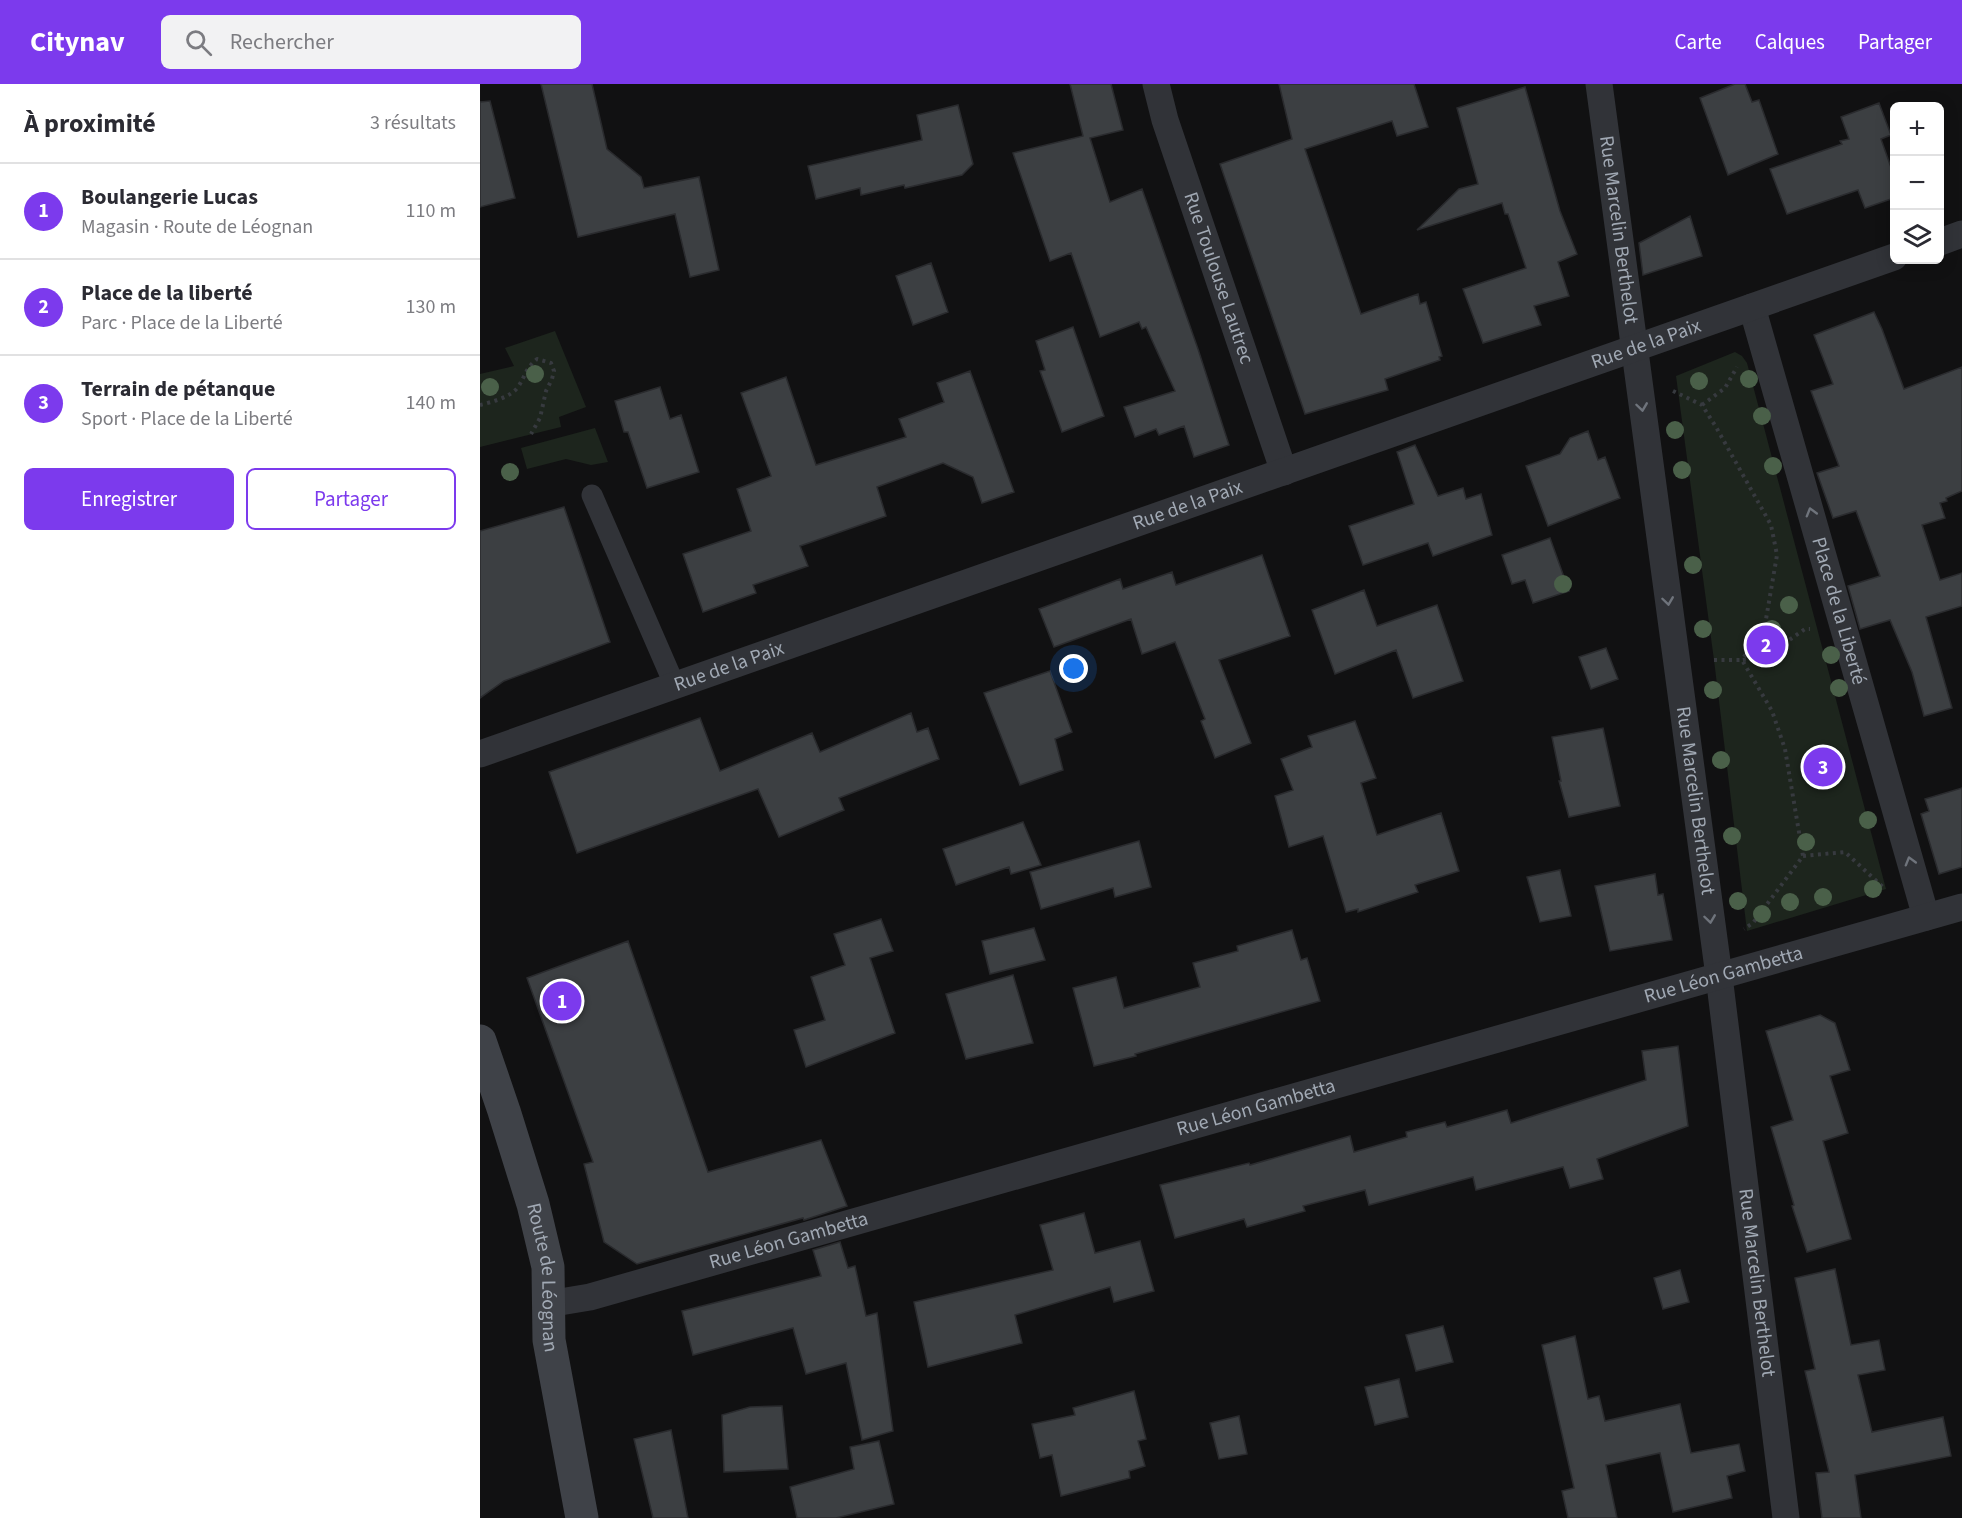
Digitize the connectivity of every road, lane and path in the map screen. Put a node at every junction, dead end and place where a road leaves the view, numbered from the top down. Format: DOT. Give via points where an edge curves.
graph roads {
  1 [pos="1156,84"];
  2 [pos="1599,84"];
  3 [pos="1962,234"];
  4 [pos="1944,241"];
  5 [pos="1890,258"];
  6 [pos="1752,307"];
  7 [pos="1761,338"];
  8 [pos="1634,350"];
  9 [pos="1641,394"];
  10 [pos="480,405"];
  11 [pos="1702,405"];
  12 [pos="531,434"];
  13 [pos="1284,471"];
  14 [pos="592,495"];
  15 [pos="1817,630"];
  16 [pos="1714,660"];
  17 [pos="1742,660"];
  18 [pos="675,686"];
  19 [pos="480,754"];
  20 [pos="1803,856"];
  21 [pos="1886,889"];
  22 [pos="1962,907"];
  23 [pos="1926,917"];
  24 [pos="1717,963"];
  25 [pos="480,1041"];
  26 [pos="548,1304"];
  27 [pos="582,1518"];
  28 [pos="1786,1518"];
  1 -- 13 [label="street, Rue Toulouse Lautrec"];
  2 -- 8 [label="street, Rue Marcelin Berthelot"];
  3 -- 4 [label="street"];
  5 -- 6 [label="street, Rue de la Paix"];
  6 -- 7 [label="street, Place de la Liberté"];
  6 -- 8 [label="street, Rue de la Paix"];
  7 -- 11 [label="path" via="1740,360 1725,388"];
  23 -- 7 [label="street, Place de la Liberté, one-way"];
  8 -- 9 [label="street, Rue Marcelin Berthelot"];
  8 -- 13 [label="street, Rue de la Paix"];
  9 -- 11 [label="path" via="1670,389"];
  9 -- 24 [label="street, Rue Marcelin Berthelot, one-way"];
  10 -- 12 [label="path" via="517,389 527,367 537,359 552,363 552,379"];
  11 -- 17 [label="path" via="1771,525 1777,555 1765,625"];
  13 -- 18 [label="street, Rue de la Paix"];
  14 -- 18 [label="street"];
  15 -- 17 [label="path" via="1805,629 1765,657"];
  16 -- 17 [label="path"];
  17 -- 20 [label="path" via="1772,711 1785,749"];
  18 -- 19 [label="street, Rue de la Paix"];
  20 -- 21 [label="path" via="1845,852"];
  20 -- 24 [label="path" via="1753,923"];
  22 -- 23 [label="street, Rue Léon Gambetta"];
  23 -- 24 [label="street, Rue Léon Gambetta"];
  24 -- 26 [label="street, Rue Léon Gambetta" via="602,1294"];
  24 -- 28 [label="street, Rue Marcelin Berthelot"];
  25 -- 26 [label="main road, Route de Léognan" via="533,1204 548,1267"];
  26 -- 27 [label="main road, Route de Léognan" via="549,1340"];
}
